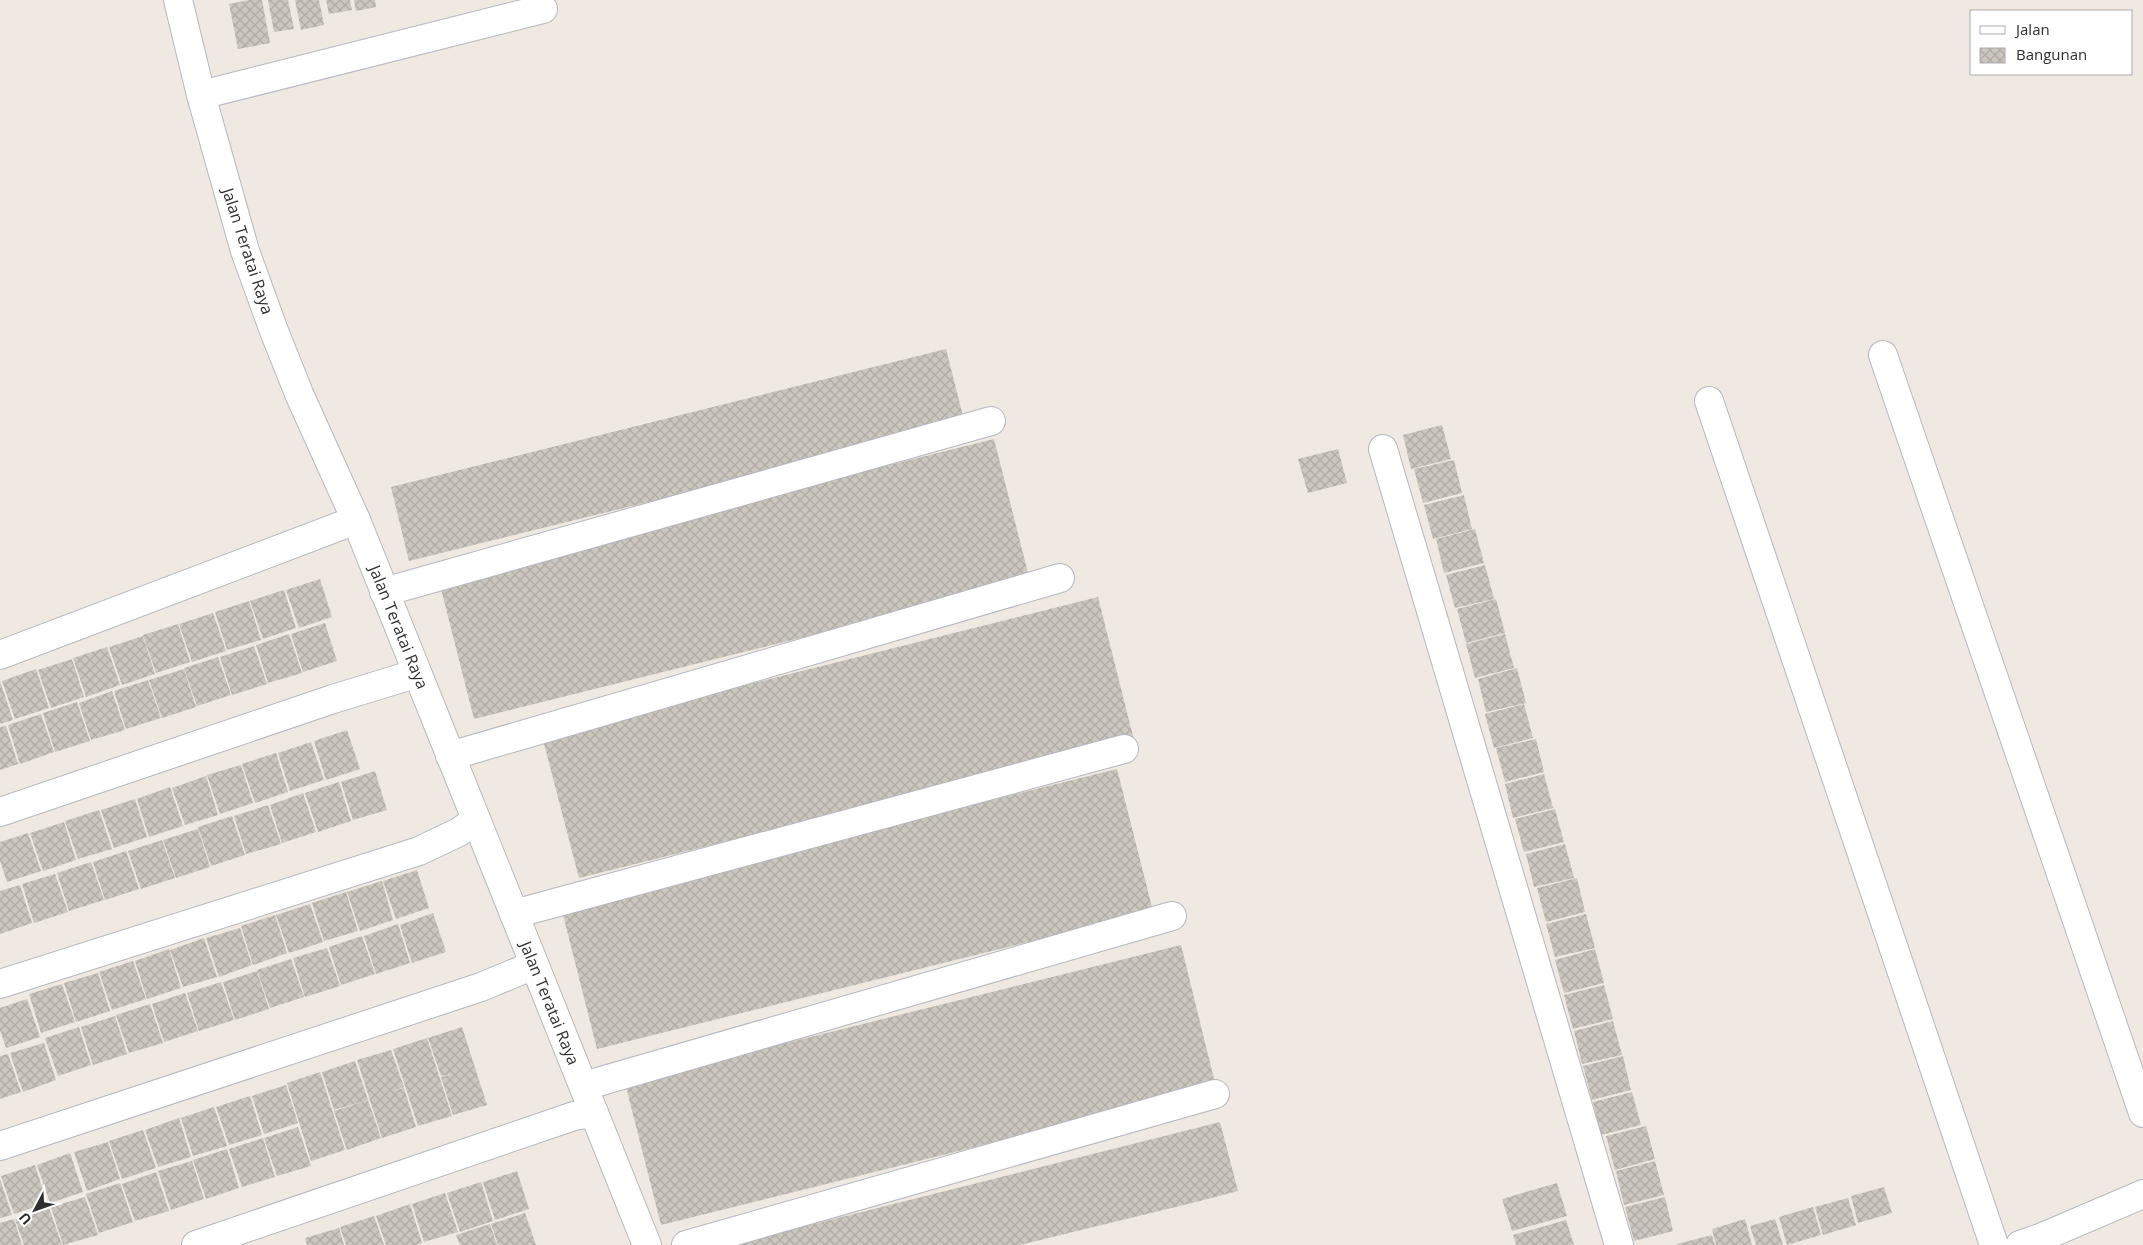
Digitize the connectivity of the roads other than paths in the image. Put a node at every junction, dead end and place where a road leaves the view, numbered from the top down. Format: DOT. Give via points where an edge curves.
graph roads {
  1 [pos="178,0"];
  2 [pos="543,9"];
  3 [pos="201,95"];
  4 [pos="1883,355"];
  5 [pos="1709,401"];
  6 [pos="991,420"];
  7 [pos="1383,449"];
  8 [pos="347,523"];
  9 [pos="1060,578"];
  10 [pos="384,592"];
  11 [pos="0,655"];
  12 [pos="411,676"];
  13 [pos="1124,749"];
  14 [pos="450,756"];
  15 [pos="0,812"];
  16 [pos="468,826"];
  17 [pos="514,914"];
  18 [pos="1172,916"];
  19 [pos="524,969"];
  20 [pos="0,984"];
  21 [pos="584,1086"];
  22 [pos="1215,1094"];
  23 [pos="2143,1113"];
  24 [pos="584,1115"];
  25 [pos="0,1146"];
  26 [pos="2143,1194"];
  27 [pos="196,1245"];
  28 [pos="647,1245"];
  29 [pos="686,1245"];
  30 [pos="1618,1245"];
  31 [pos="1994,1245"];
  32 [pos="2020,1245"];
  1 -- 3 [label="street, Jalan Teratai Raya"];
  2 -- 3 [label="street"];
  3 -- 8 [label="street, Jalan Teratai Raya" via="245,251"];
  4 -- 23 [label="street"];
  5 -- 31 [label="street"];
  6 -- 10 [label="street"];
  7 -- 30 [label="street"];
  8 -- 10 [label="street, Jalan Teratai Raya"];
  8 -- 11 [label="street"];
  9 -- 14 [label="street"];
  10 -- 12 [label="street, Jalan Teratai Raya"];
  12 -- 14 [label="street, Jalan Teratai Raya"];
  12 -- 15 [label="street"];
  13 -- 17 [label="street"];
  14 -- 16 [label="street, Jalan Teratai Raya"];
  16 -- 17 [label="street, Jalan Teratai Raya"];
  16 -- 20 [label="street" via="419,851"];
  17 -- 19 [label="street, Jalan Teratai Raya"];
  18 -- 21 [label="street"];
  19 -- 21 [label="street, Jalan Teratai Raya"];
  19 -- 25 [label="street" via="481,987"];
  21 -- 24 [label="street, Jalan Teratai Raya"];
  22 -- 29 [label="street"];
  24 -- 27 [label="street"];
  24 -- 28 [label="street, Jalan Teratai Raya"];
  26 -- 32 [label="street"];
}
